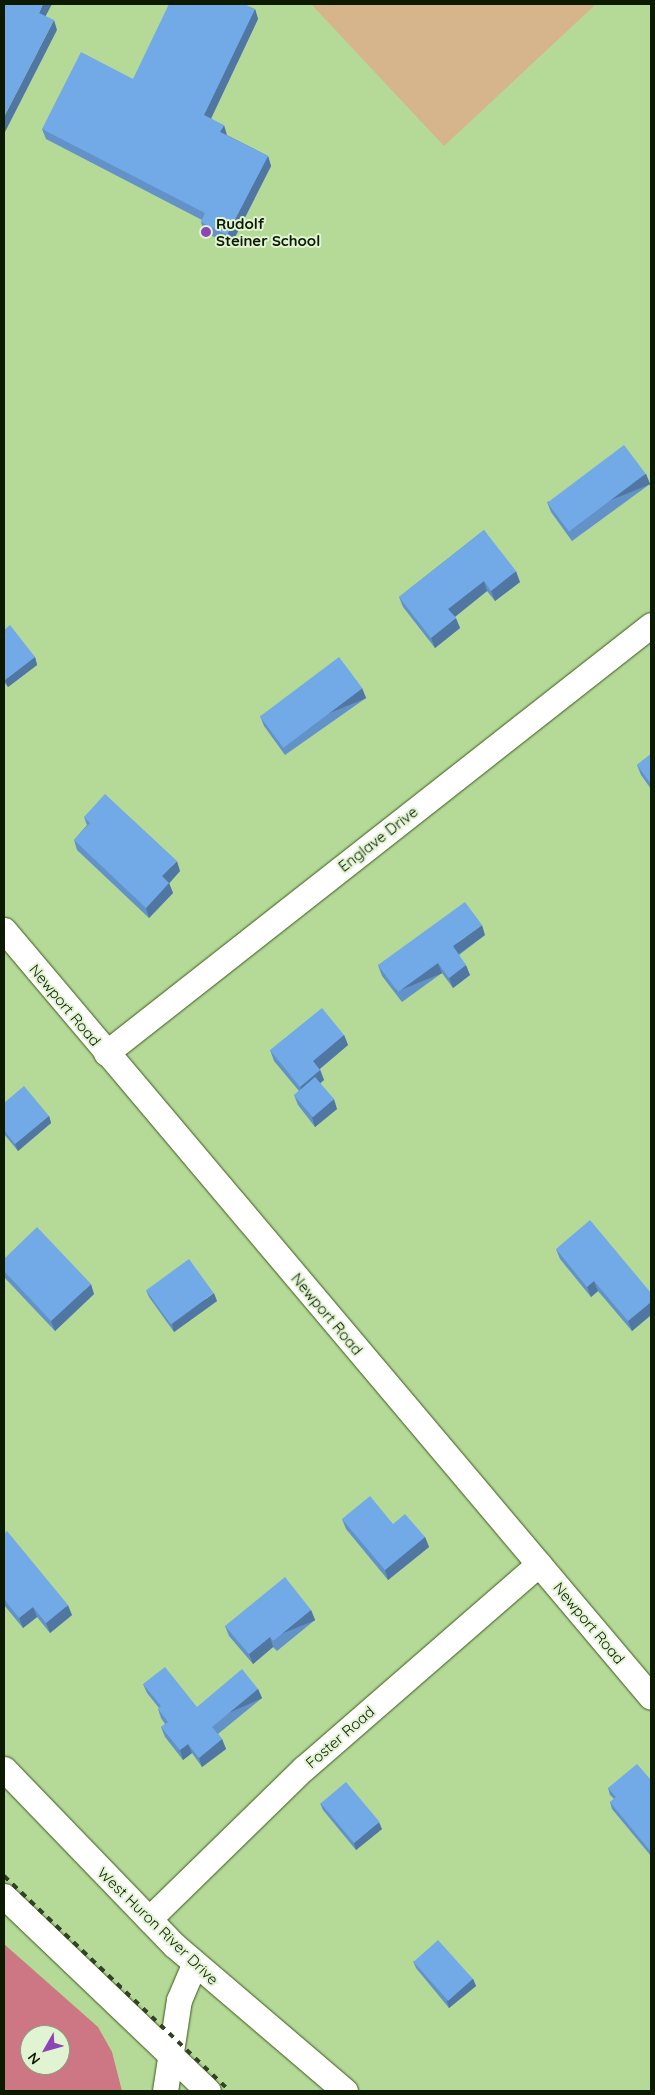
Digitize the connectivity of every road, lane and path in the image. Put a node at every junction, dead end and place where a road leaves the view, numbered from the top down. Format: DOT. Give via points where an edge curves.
graph roads {
  1 [pos="651,626"];
  2 [pos="4,930"];
  3 [pos="106,1054"];
  4 [pos="539,1564"];
  5 [pos="651,1697"];
  6 [pos="4,1770"];
  7 [pos="4,1896"];
  8 [pos="148,1919"];
  9 [pos="194,1964"];
  10 [pos="168,2054"];
  11 [pos="165,2091"];
  12 [pos="208,2091"];
  13 [pos="345,2091"];
  1 -- 3 [label="street, Englave Drive"];
  2 -- 3 [label="street, Newport Road"];
  3 -- 4 [label="street, Newport Road"];
  4 -- 5 [label="street, Newport Road"];
  4 -- 8 [label="street, Foster Road" via="304,1768"];
  6 -- 8 [label="street, West Huron River Drive"];
  7 -- 10 [label="street"];
  8 -- 9 [label="street, West Huron River Drive"];
  9 -- 10 [label="street" via="179,2000"];
  9 -- 13 [label="street, West Huron River Drive"];
  10 -- 11 [label="street"];
  10 -- 12 [label="street"];
}
